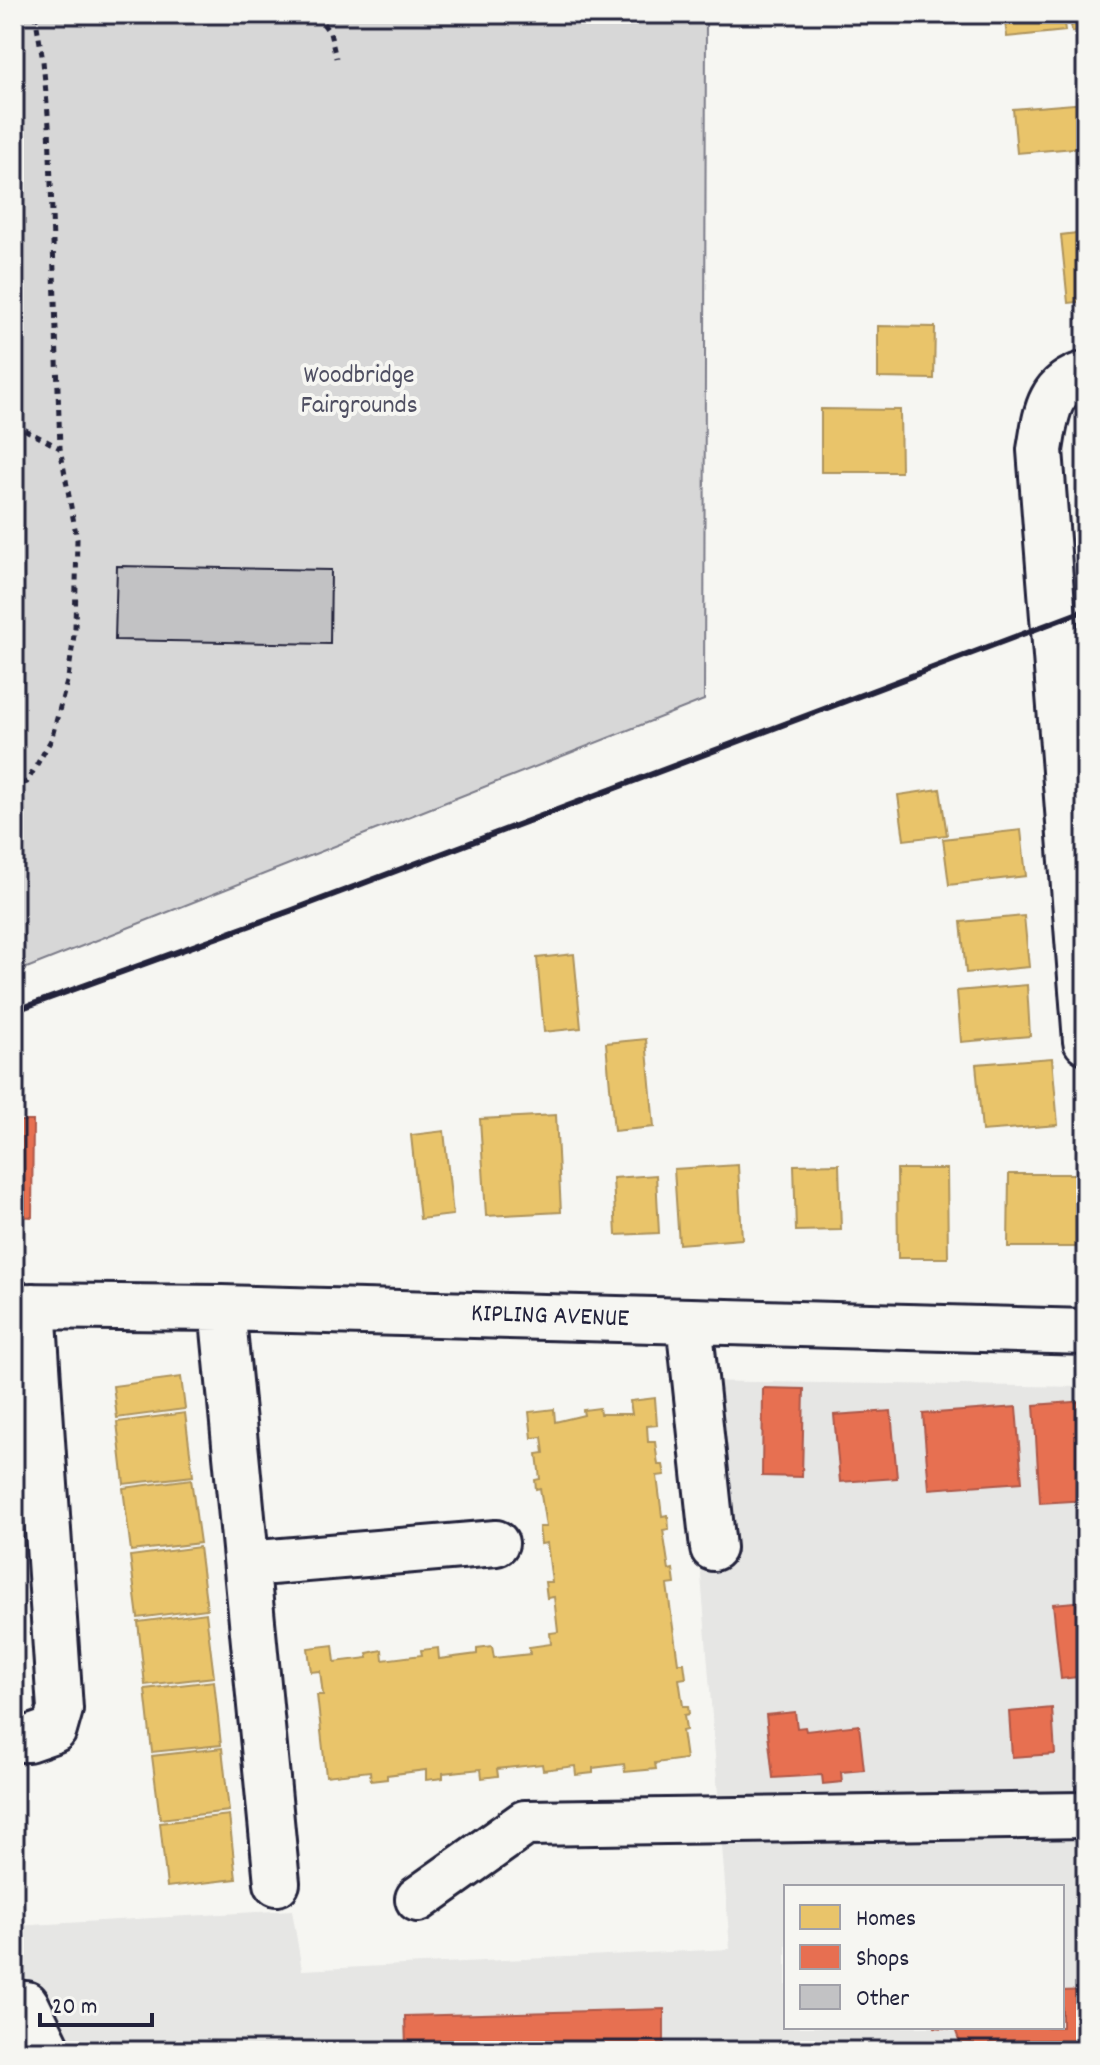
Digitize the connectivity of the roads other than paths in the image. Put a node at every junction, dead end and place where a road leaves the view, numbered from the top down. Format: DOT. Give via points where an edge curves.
graph roads {
  1 [pos="1076,378"];
  2 [pos="1086,1041"];
  3 [pos="24,1306"];
  4 [pos="222,1308"];
  5 [pos="689,1321"];
  6 [pos="1086,1332"];
  7 [pos="496,1543"];
  8 [pos="713,1548"];
  9 [pos="247,1564"];
  10 [pos="14,1739"];
  11 [pos="1086,1815"];
  12 [pos="277,1883"];
  13 [pos="418,1899"];
  14 [pos="14,2004"];
  15 [pos="49,2051"];
  1 -- 2 [label="street" via="1050,401 1040,450"];
  3 -- 4 [label="street, KIPLING AVENUE"];
  3 -- 10 [label="street" via="60,1709 54,1730"];
  4 -- 5 [label="street, KIPLING AVENUE"];
  4 -- 9 [label="street"];
  5 -- 6 [label="street, KIPLING AVENUE"];
  5 -- 8 [label="street"];
  7 -- 9 [label="street"];
  9 -- 12 [label="street"];
  11 -- 13 [label="street" via="525,1823"];
  14 -- 15 [label="street" via="26,2004"];
}
